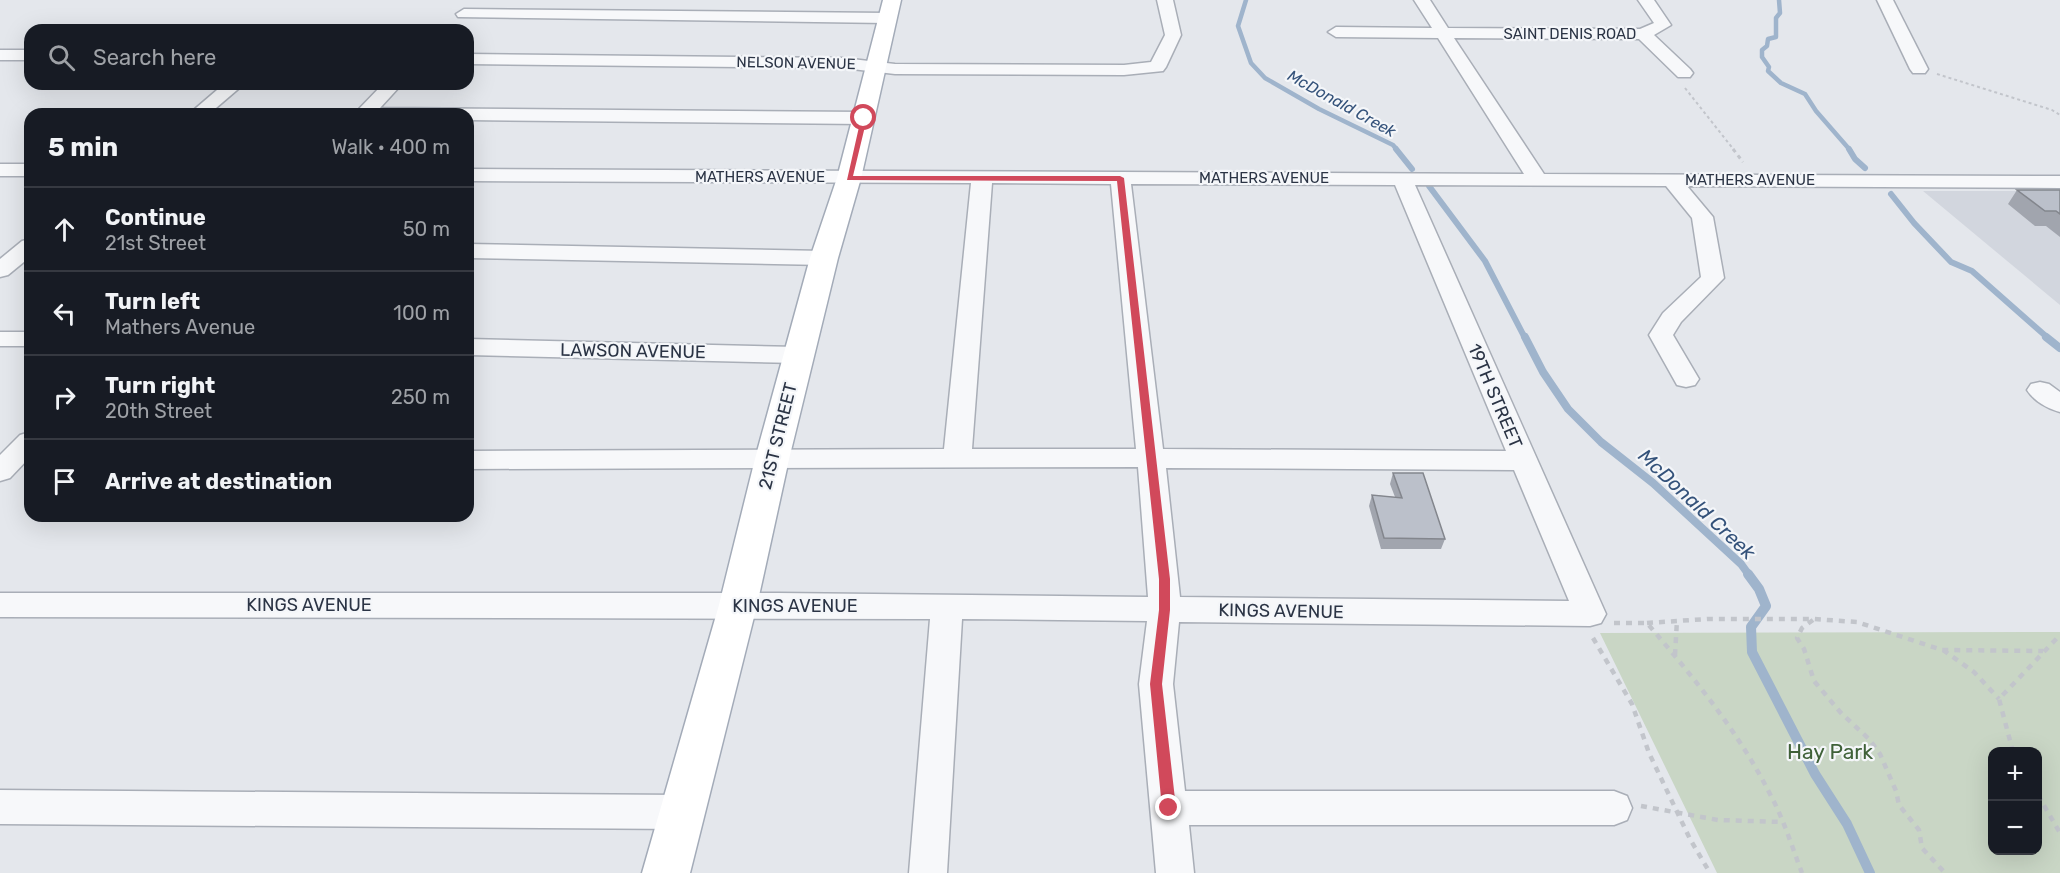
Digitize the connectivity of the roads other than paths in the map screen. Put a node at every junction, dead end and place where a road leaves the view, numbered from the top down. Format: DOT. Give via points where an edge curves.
graph roads {
  1 [pos="480,0"];
  2 [pos="1165,0"];
  3 [pos="1422,0"];
  4 [pos="1646,0"];
  5 [pos="1885,0"];
  6 [pos="890,9"];
  7 [pos="1336,32"];
  8 [pos="1445,34"];
  9 [pos="1643,34"];
  10 [pos="0,55"];
  11 [pos="24,55"];
  12 [pos="474,59"];
  13 [pos="878,66"];
  14 [pos="1919,69"];
  15 [pos="1684,73"];
  16 [pos="228,90"];
  17 [pos="387,90"];
  18 [pos="205,108"];
  19 [pos="368,108"];
  20 [pos="474,114"];
  21 [pos="864,118"];
  22 [pos="0,170"];
  23 [pos="24,170"];
  24 [pos="474,175"];
  25 [pos="849,178"];
  26 [pos="982,178"];
  27 [pos="1120,178"];
  28 [pos="1402,178"];
  29 [pos="1537,179"];
  30 [pos="1671,180"];
  31 [pos="2060,182"];
  32 [pos="24,251"];
  33 [pos="474,251"];
  34 [pos="824,258"];
  35 [pos="0,270"];
  36 [pos="0,339"];
  37 [pos="24,339"];
  38 [pos="474,347"];
  39 [pos="798,355"];
  40 [pos="1686,379"];
  41 [pos="24,450"];
  42 [pos="1150,458"];
  43 [pos="772,459"];
  44 [pos="957,459"];
  45 [pos="474,460"];
  46 [pos="1523,461"];
  47 [pos="13,466"];
  48 [pos="0,605"];
  49 [pos="738,605"];
  50 [pos="947,606"];
  51 [pos="1164,610"];
  52 [pos="1590,614"];
  53 [pos="0,807"];
  54 [pos="1169,808"];
  55 [pos="1614,808"];
  56 [pos="682,812"];
  57 [pos="666,873"];
  58 [pos="928,873"];
  59 [pos="1175,873"];
  1 -- 6 [label="street" via="460,18"];
  2 -- 13 [label="street, NELSON AVENUE" via="1173,35 1157,67 1124,70"];
  3 -- 8 [label="street"];
  4 -- 9 [label="street, SAINT DENIS ROAD" via="1663,25"];
  5 -- 14 [label="street"];
  6 -- 13 [label="main road, 21ST STREET"];
  7 -- 8 [label="street"];
  8 -- 9 [label="street, SAINT DENIS ROAD"];
  8 -- 29 [label="street"];
  9 -- 15 [label="street"];
  10 -- 11 [label="street"];
  12 -- 13 [label="street, NELSON AVENUE"];
  13 -- 21 [label="main road, 21ST STREET"];
  16 -- 18 [label="street"];
  17 -- 19 [label="street"];
  20 -- 21 [label="street"];
  21 -- 25 [label="main road, 21ST STREET"];
  22 -- 23 [label="street"];
  24 -- 25 [label="street, MATHERS AVENUE"];
  25 -- 26 [label="street, MATHERS AVENUE"];
  25 -- 34 [label="main road, 21ST STREET"];
  26 -- 27 [label="street, MATHERS AVENUE"];
  26 -- 44 [label="street"];
  27 -- 28 [label="street, MATHERS AVENUE"];
  27 -- 42 [label="street"];
  28 -- 29 [label="street, MATHERS AVENUE"];
  28 -- 46 [label="street, 19TH STREET"];
  29 -- 30 [label="street, MATHERS AVENUE"];
  30 -- 31 [label="street, MATHERS AVENUE"];
  30 -- 40 [label="street" via="1702,217 1713,278 1671,318 1661,335"];
  32 -- 35 [label="street"];
  33 -- 34 [label="street"];
  34 -- 39 [label="main road, 21ST STREET"];
  36 -- 37 [label="street"];
  38 -- 39 [label="street, LAWSON AVENUE"];
  39 -- 43 [label="main road, 21ST STREET"];
  41 -- 47 [label="street"];
  42 -- 44 [label="street"];
  42 -- 46 [label="street"];
  42 -- 51 [label="street"];
  43 -- 44 [label="street"];
  43 -- 45 [label="street"];
  43 -- 49 [label="main road, 21ST STREET"];
  46 -- 52 [label="street, 19TH STREET"];
  48 -- 49 [label="street, KINGS AVENUE"];
  49 -- 50 [label="street, KINGS AVENUE"];
  49 -- 56 [label="main road, 21ST STREET"];
  50 -- 51 [label="street, KINGS AVENUE"];
  50 -- 58 [label="street"];
  51 -- 52 [label="street, KINGS AVENUE"];
  51 -- 54 [label="street" via="1156,684"];
  53 -- 56 [label="street"];
  54 -- 55 [label="street"];
  54 -- 59 [label="street"];
  56 -- 57 [label="main road, 21ST STREET"];
}
